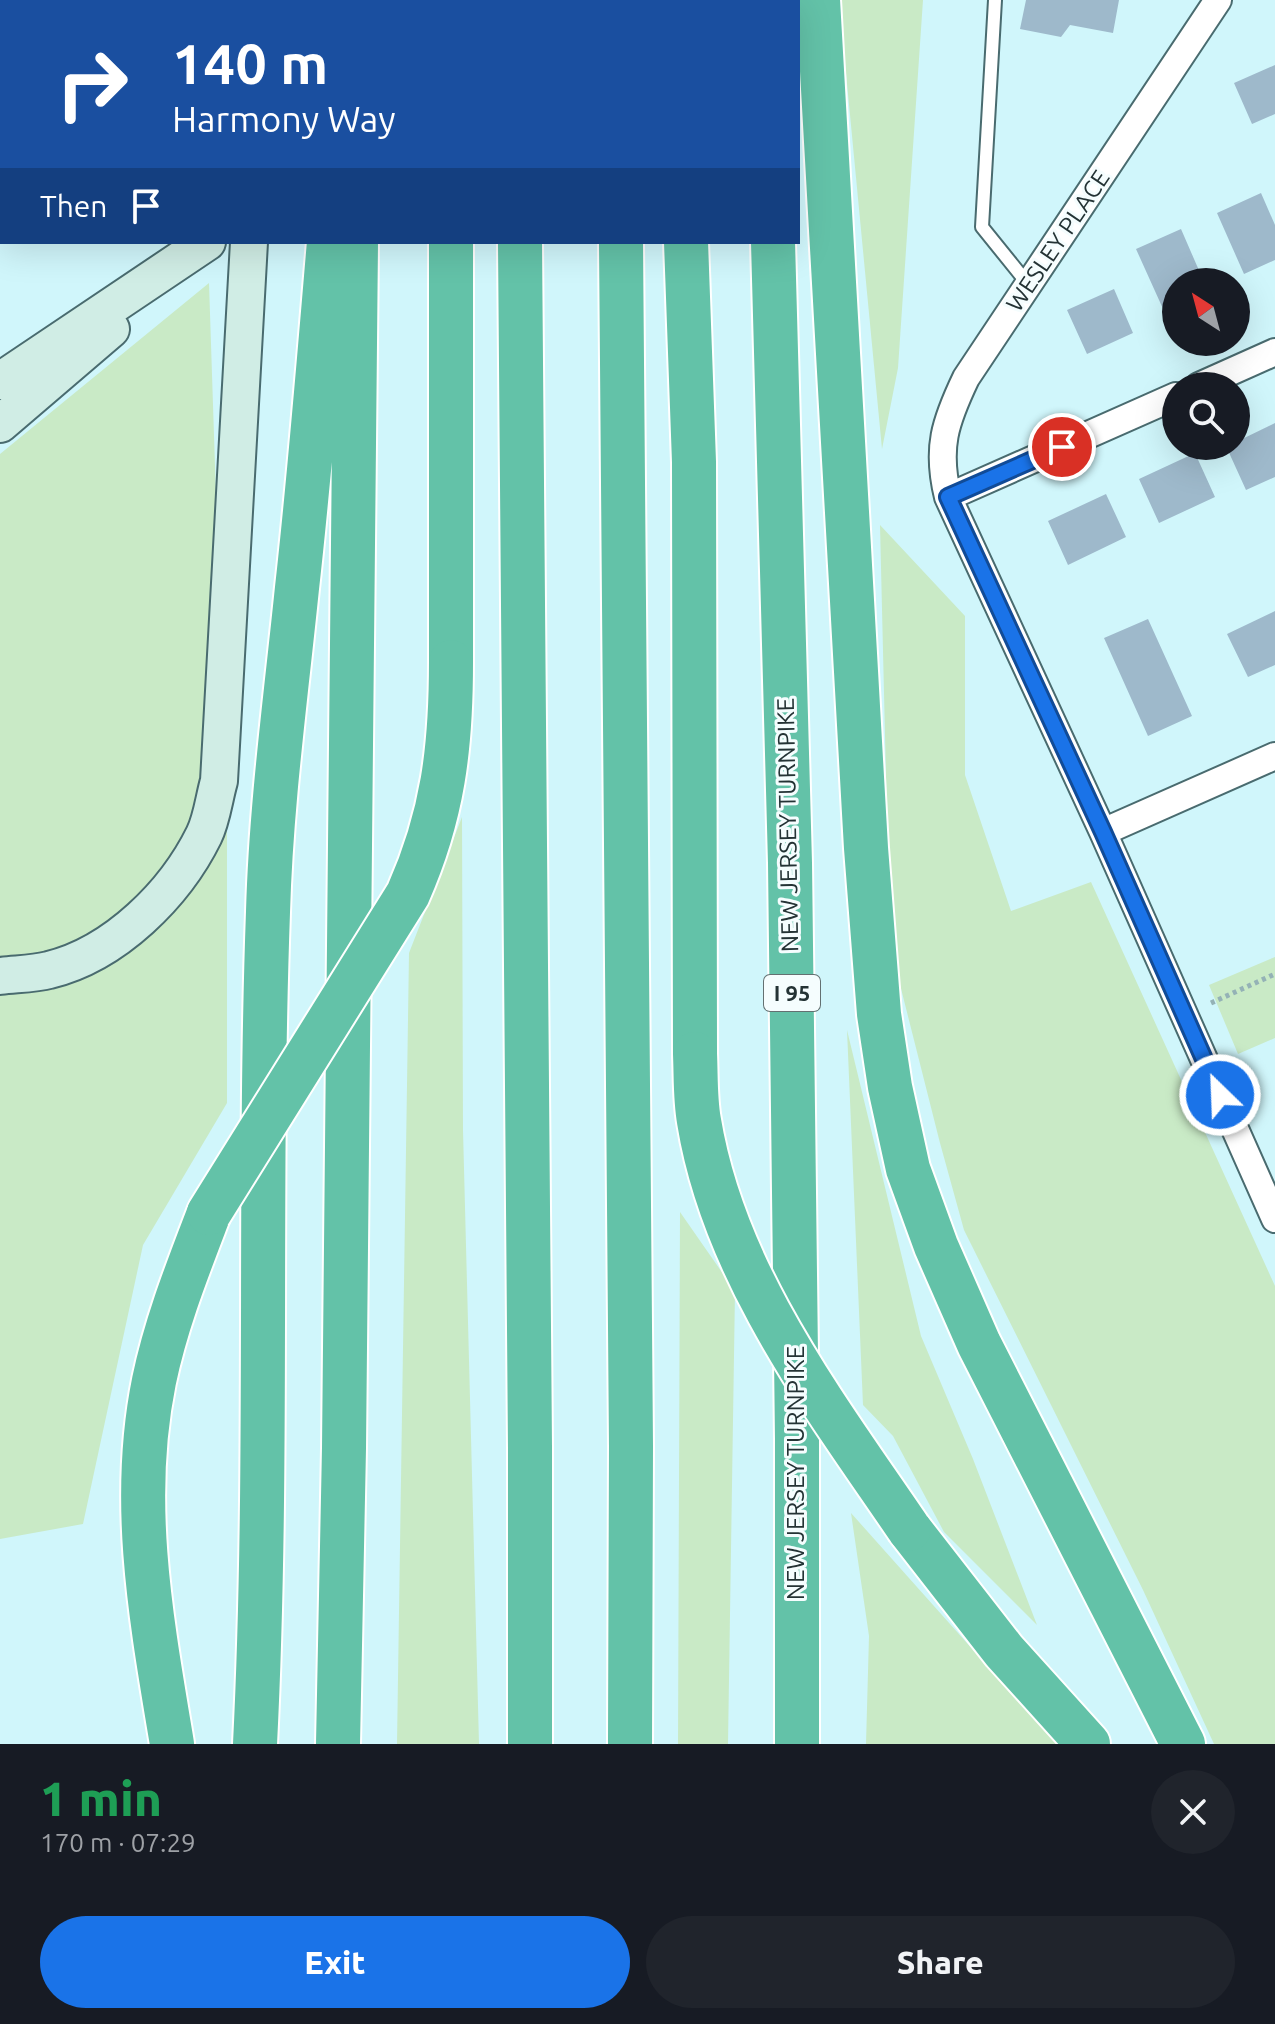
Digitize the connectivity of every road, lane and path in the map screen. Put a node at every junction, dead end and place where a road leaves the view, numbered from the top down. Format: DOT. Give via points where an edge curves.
graph roads {
  1 [pos="818,0"];
  2 [pos="995,0"];
  3 [pos="1218,0"];
  4 [pos="249,244"];
  5 [pos="329,244"];
  6 [pos="356,244"];
  7 [pos="451,244"];
  8 [pos="520,244"];
  9 [pos="621,244"];
  10 [pos="686,244"];
  11 [pos="773,244"];
  12 [pos="194,251"];
  13 [pos="1028,285"];
  14 [pos="1275,352"];
  15 [pos="1230,372"];
  16 [pos="0,381"];
  17 [pos="1162,402"];
  18 [pos="0,424"];
  19 [pos="948,497"];
  20 [pos="1275,756"];
  21 [pos="1103,832"];
  22 [pos="1275,974"];
  23 [pos="0,976"];
  24 [pos="1185,1016"];
  25 [pos="1275,1219"];
  26 [pos="172,1744"];
  27 [pos="255,1744"];
  28 [pos="338,1744"];
  29 [pos="530,1744"];
  30 [pos="630,1744"];
  31 [pos="797,1744"];
  32 [pos="1088,1744"];
  33 [pos="1183,1744"];
  1 -- 33 [label="highway" via="866,848 890,1087 908,1169 979,1344"];
  2 -- 13 [label="lane" via="982,227"];
  3 -- 13 [label="street, WESLEY PLACE"];
  4 -- 23 [label="main road" via="219,781 205,832 180,877 146,914 99,949 50,970"];
  5 -- 27 [label="highway" via="268,908"];
  6 -- 28 [label="highway"];
  7 -- 26 [label="highway, bridge" via="451,719 443,787 426,852 400,908 209,1213 170,1318 144,1453 142,1517 150,1614"];
  8 -- 29 [label="highway"];
  9 -- 30 [label="highway"];
  10 -- 32 [label="highway, bridge" via="694,477 695,1054 699,1119 712,1179 769,1313 811,1384 909,1529 1004,1651"];
  11 -- 31 [label="highway, NEW JERSEY TURNPIKE / I 95" via="790,863"];
  12 -- 16 [label="main road"];
  12 -- 18 [label="main road"];
  13 -- 19 [label="street, WESLEY PLACE" via="952,408 941,468"];
  14 -- 15 [label="street"];
  17 -- 19 [label="street"];
  19 -- 21 [label="street, WESLEY PLACE"];
  20 -- 21 [label="street"];
  21 -- 24 [label="street, WESLEY PLACE"];
  22 -- 24 [label="path"];
  24 -- 25 [label="street, WESLEY PLACE"];
}
